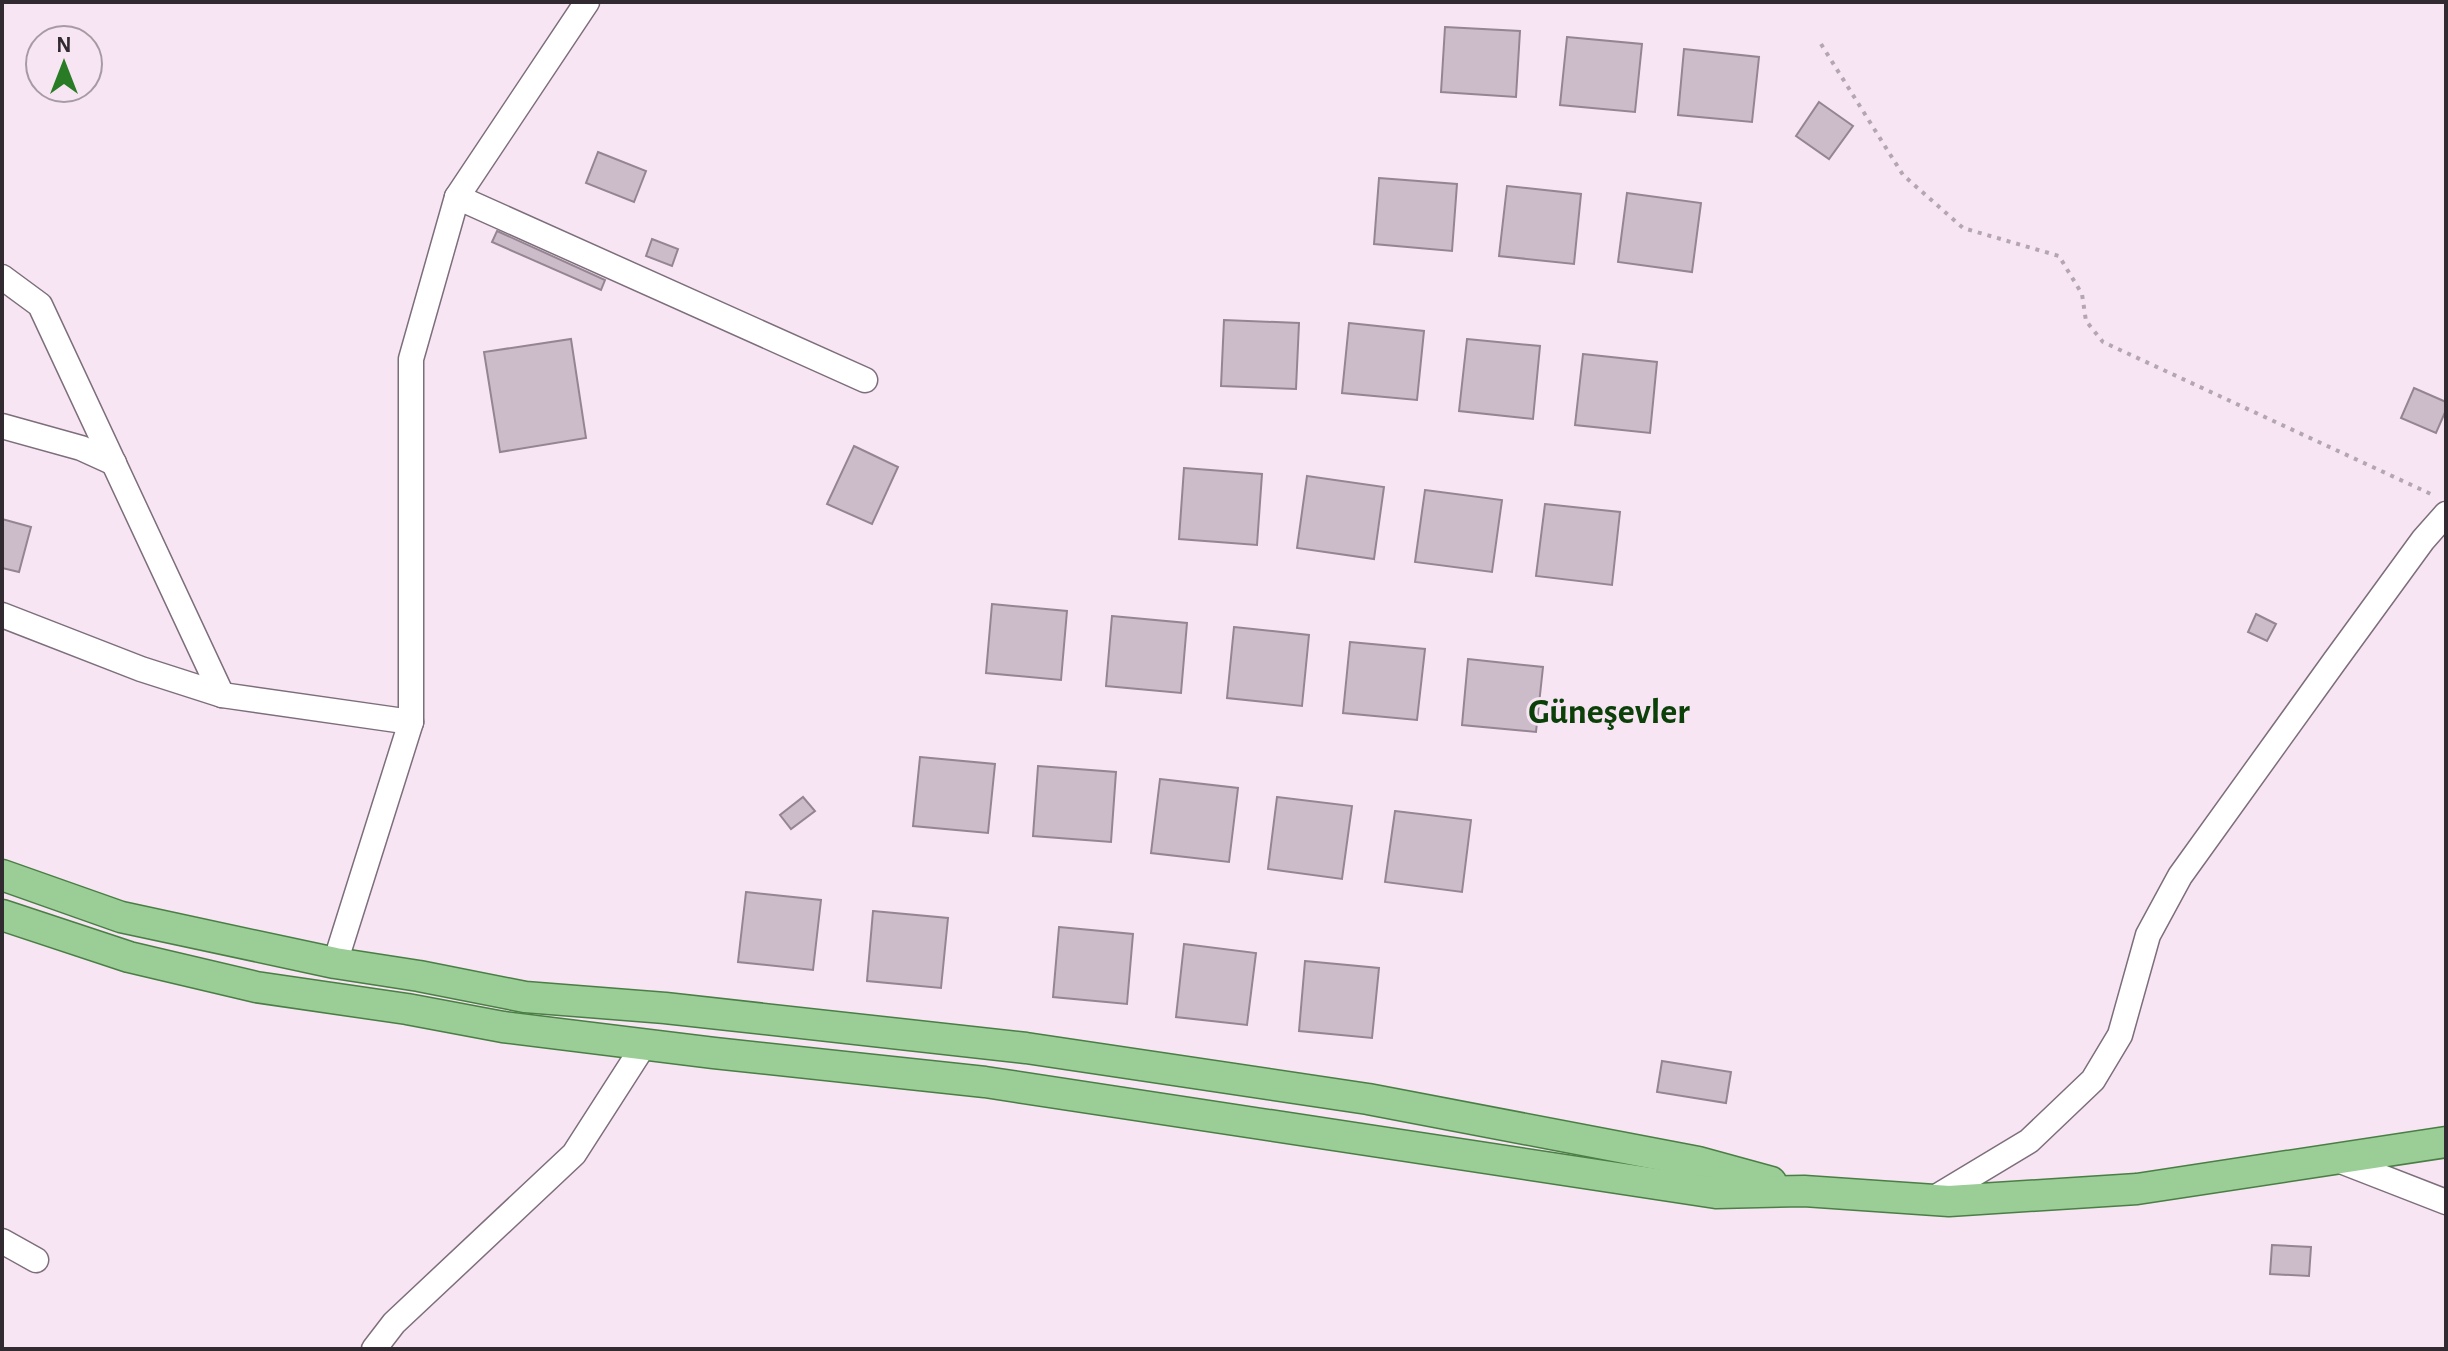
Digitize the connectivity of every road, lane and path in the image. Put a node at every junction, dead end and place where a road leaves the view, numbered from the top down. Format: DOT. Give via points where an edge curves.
graph roads {
  1 [pos="587,2"];
  2 [pos="1821,44"];
  3 [pos="457,197"];
  4 [pos="2,277"];
  5 [pos="865,380"];
  6 [pos="2,426"];
  7 [pos="114,463"];
  8 [pos="2446,501"];
  9 [pos="2446,514"];
  10 [pos="2,615"];
  11 [pos="222,695"];
  12 [pos="411,722"];
  13 [pos="2,875"];
  14 [pos="2,915"];
  15 [pos="335,963"];
  16 [pos="644,1045"];
  17 [pos="2446,1142"];
  18 [pos="2338,1160"];
  19 [pos="1804,1191"];
  20 [pos="1931,1200"];
  21 [pos="2446,1202"];
  22 [pos="2,1241"];
  23 [pos="36,1260"];
  24 [pos="374,1349"];
  1 -- 3 [label="street"];
  2 -- 8 [label="path" via="1903,175 1963,228 2059,256 2082,294 2086,321 2103,342"];
  3 -- 5 [label="street"];
  3 -- 12 [label="street" via="411,359"];
  4 -- 7 [label="street" via="40,305"];
  6 -- 7 [label="street"];
  7 -- 11 [label="street"];
  9 -- 20 [label="street" via="2180,876 2148,935 2120,1035 2093,1080 2029,1141"];
  10 -- 11 [label="street"];
  11 -- 12 [label="street"];
  12 -- 15 [label="street"];
  13 -- 15 [label="main road" via="121,917"];
  14 -- 16 [label="main road" via="129,957 256,987"];
  15 -- 19 [label="main road" via="525,997 1026,1048 1368,1099 1698,1162"];
  16 -- 19 [label="main road" via="985,1082 1716,1193"];
  16 -- 24 [label="street" via="574,1154 394,1323"];
  17 -- 18 [label="main road"];
  18 -- 20 [label="main road" via="2137,1189"];
  18 -- 21 [label="street"];
  19 -- 20 [label="main road"];
  22 -- 23 [label="street"];
}
